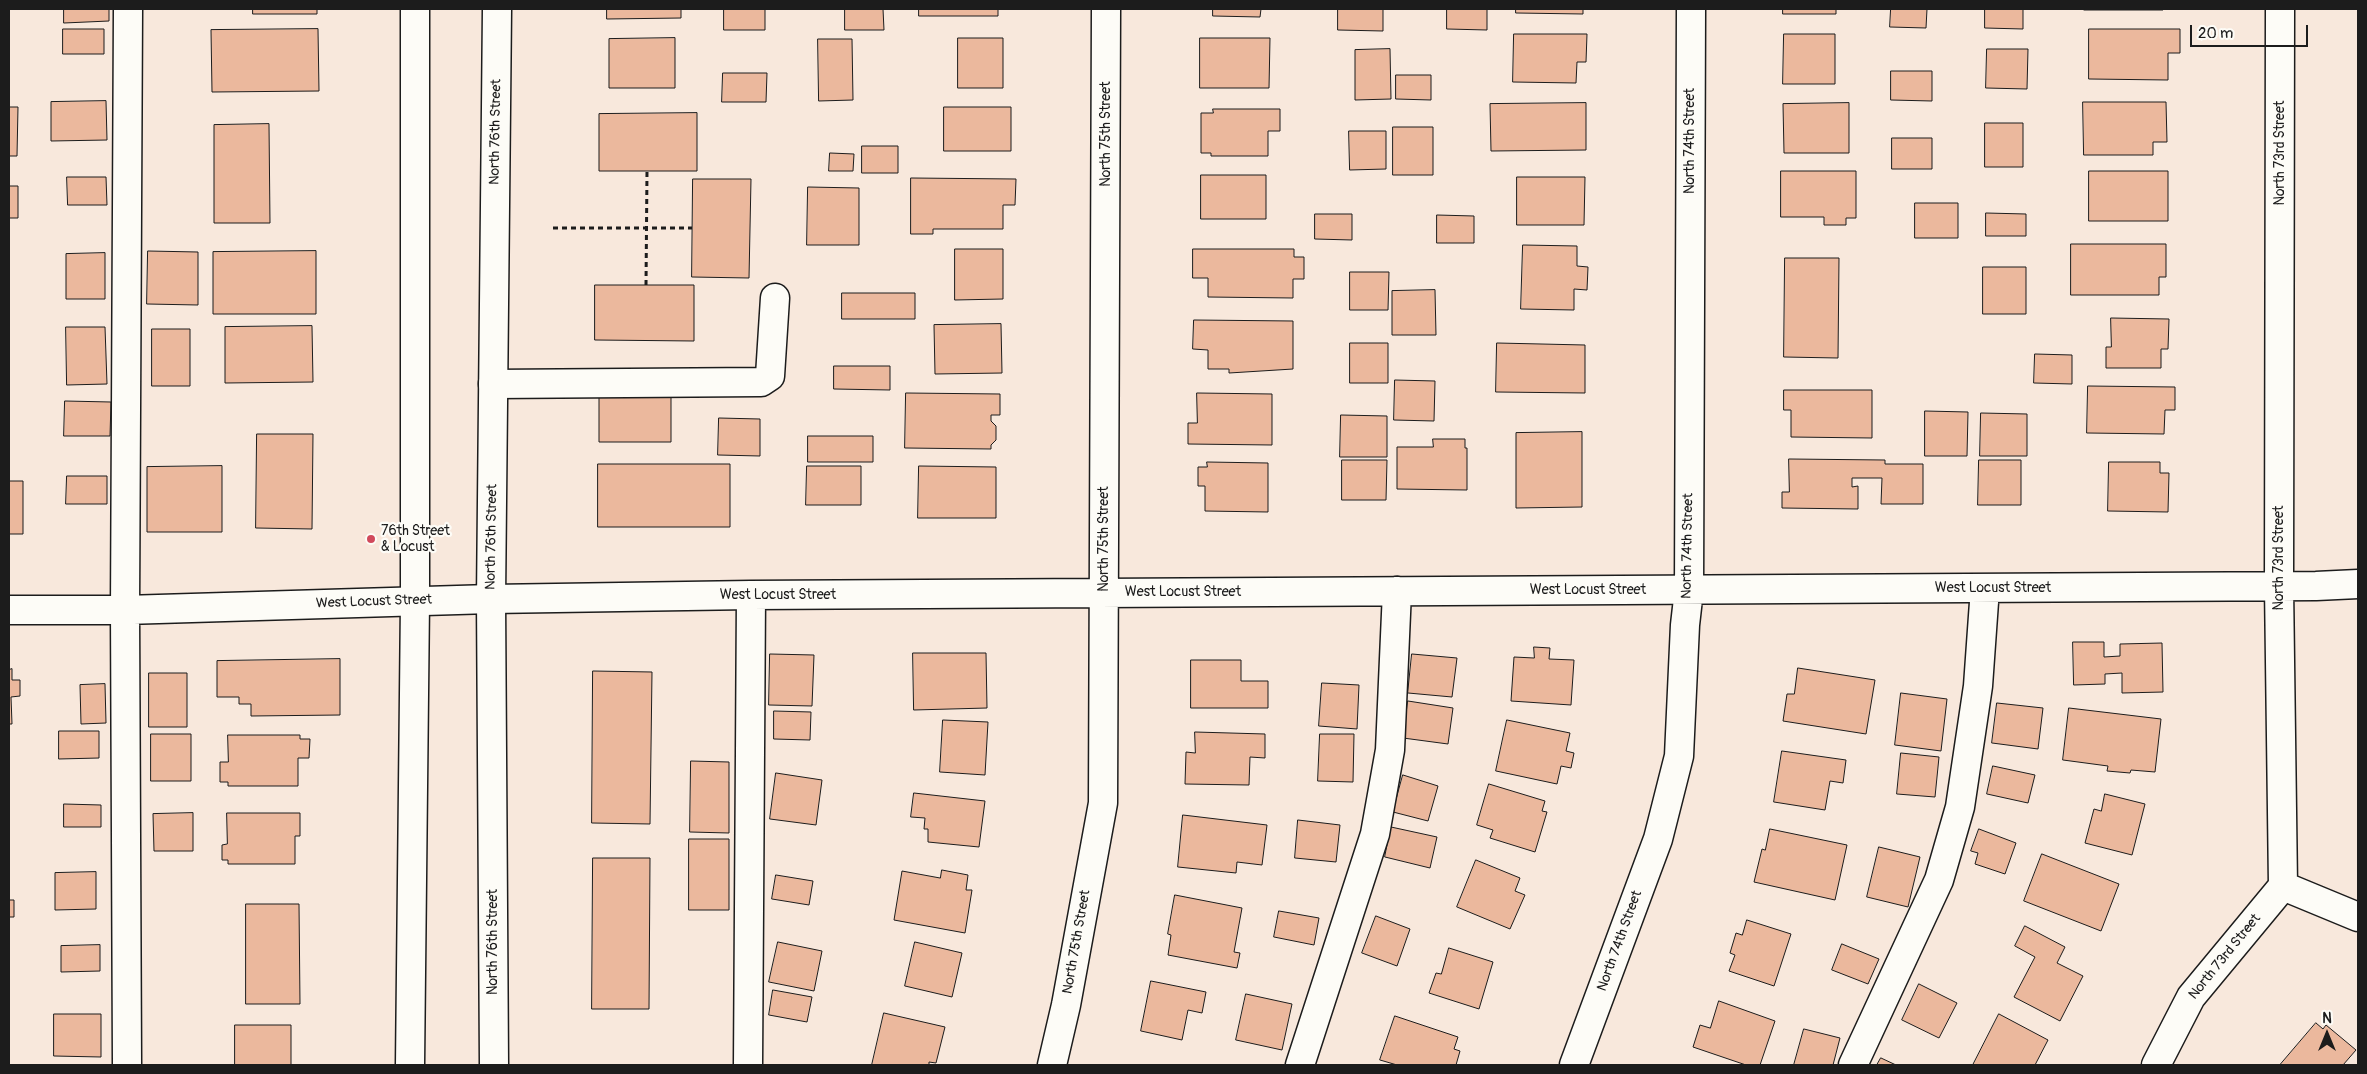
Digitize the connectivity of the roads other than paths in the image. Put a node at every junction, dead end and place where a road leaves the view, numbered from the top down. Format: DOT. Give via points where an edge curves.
graph roads {
  1 [pos="128,9"];
  2 [pos="415,9"];
  3 [pos="497,9"];
  4 [pos="1106,9"];
  5 [pos="1691,9"];
  6 [pos="2280,9"];
  7 [pos="775,298"];
  8 [pos="493,384"];
  9 [pos="2358,584"];
  10 [pos="2279,586"];
  11 [pos="1985,588"];
  12 [pos="1689,590"];
  13 [pos="1398,591"];
  14 [pos="1104,593"];
  15 [pos="751,595"];
  16 [pos="491,599"];
  17 [pos="415,601"];
  18 [pos="9,610"];
  19 [pos="125,610"];
  20 [pos="2283,886"];
  21 [pos="2358,917"];
  22 [pos="127,1065"];
  23 [pos="410,1065"];
  24 [pos="494,1065"];
  25 [pos="748,1065"];
  26 [pos="1052,1065"];
  27 [pos="1300,1065"];
  28 [pos="1574,1065"];
  29 [pos="1852,1065"];
  30 [pos="2156,1065"];
  1 -- 19 [label="street"];
  2 -- 17 [label="street"];
  3 -- 8 [label="street, North 76th Street"];
  4 -- 14 [label="street, North 75th Street"];
  5 -- 12 [label="street, North 74th Street"];
  6 -- 10 [label="street, North 73rd Street"];
  7 -- 8 [label="street" via="770,376 761,382"];
  8 -- 16 [label="street, North 76th Street"];
  9 -- 10 [label="street, West Locust Street"];
  10 -- 11 [label="street, West Locust Street"];
  10 -- 20 [label="street, North 73rd Street"];
  11 -- 12 [label="street, West Locust Street"];
  11 -- 29 [label="street" via="1978,686 1957,816 1939,880"];
  12 -- 13 [label="street, West Locust Street"];
  12 -- 28 [label="street, North 74th Street" via="1679,756 1658,839"];
  13 -- 14 [label="street, West Locust Street"];
  13 -- 27 [label="street" via="1390,750 1375,834"];
  14 -- 15 [label="street, West Locust Street"];
  14 -- 26 [label="street, North 75th Street" via="1103,803"];
  15 -- 16 [label="street, West Locust Street"];
  15 -- 25 [label="street"];
  16 -- 17 [label="street, West Locust Street"];
  16 -- 24 [label="street, North 76th Street"];
  17 -- 19 [label="street, West Locust Street"];
  17 -- 23 [label="street"];
  18 -- 19 [label="street, West Locust Street"];
  19 -- 22 [label="street"];
  20 -- 21 [label="street"];
  20 -- 30 [label="street, North 73rd Street" via="2191,997"];
}
